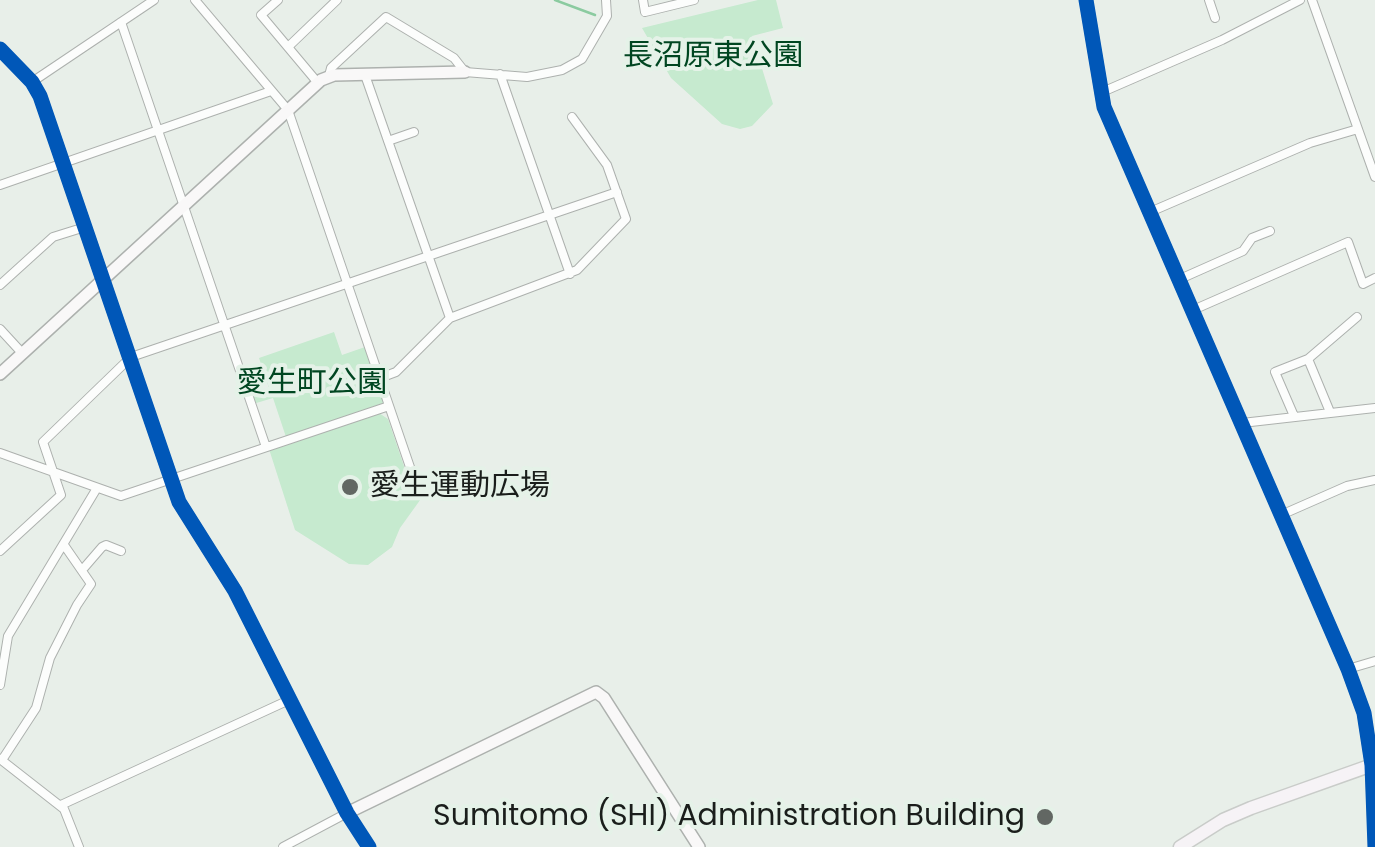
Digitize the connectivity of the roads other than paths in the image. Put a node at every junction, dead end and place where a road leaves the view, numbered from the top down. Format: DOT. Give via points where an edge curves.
graph roads {
  1 [pos="154,0"];
  2 [pos="195,0"];
  3 [pos="278,0"];
  4 [pos="337,0"];
  5 [pos="606,0"];
  6 [pos="642,0"];
  7 [pos="694,0"];
  8 [pos="1086,0"];
  9 [pos="1209,0"];
  10 [pos="1300,0"];
  11 [pos="1312,0"];
  12 [pos="676,2"];
  13 [pos="1215,18"];
  14 [pos="121,22"];
  15 [pos="288,47"];
  16 [pos="0,48"];
  17 [pos="465,72"];
  18 [pos="500,74"];
  19 [pos="365,75"];
  20 [pos="324,79"];
  21 [pos="32,82"];
  22 [pos="272,91"];
  23 [pos="1100,94"];
  24 [pos="288,110"];
  25 [pos="572,116"];
  26 [pos="1358,129"];
  27 [pos="157,130"];
  28 [pos="414,132"];
  29 [pos="388,142"];
  30 [pos="63,163"];
  31 [pos="1375,177"];
  32 [pos="0,185"];
  33 [pos="617,192"];
  34 [pos="183,206"];
  35 [pos="1150,212"];
  36 [pos="549,214"];
  37 [pos="84,227"];
  38 [pos="1270,231"];
  39 [pos="427,256"];
  40 [pos="570,274"];
  41 [pos="1375,278"];
  42 [pos="1180,279"];
  43 [pos="102,280"];
  44 [pos="348,282"];
  45 [pos="0,285"];
  46 [pos="1193,310"];
  47 [pos="450,318"];
  48 [pos="1357,318"];
  49 [pos="225,325"];
  50 [pos="0,330"];
  51 [pos="23,354"];
  52 [pos="131,357"];
  53 [pos="1308,359"];
  54 [pos="0,374"];
  55 [pos="380,378"];
  56 [pos="390,406"];
  57 [pos="1375,408"];
  58 [pos="1330,412"];
  59 [pos="1294,416"];
  60 [pos="1242,423"];
  61 [pos="266,447"];
  62 [pos="0,453"];
  63 [pos="411,470"];
  64 [pos="53,472"];
  65 [pos="171,478"];
  66 [pos="1375,480"];
  67 [pos="97,488"];
  68 [pos="1281,515"];
  69 [pos="64,545"];
  70 [pos="0,551"];
  71 [pos="121,551"];
  72 [pos="83,569"];
  73 [pos="1375,661"];
  74 [pos="1348,669"];
  75 [pos="0,684"];
  76 [pos="289,700"];
  77 [pos="1,760"];
  78 [pos="1373,765"];
  79 [pos="61,805"];
  80 [pos="347,813"];
  81 [pos="79,847"];
  82 [pos="283,847"];
  83 [pos="368,847"];
  84 [pos="699,847"];
  85 [pos="1180,847"];
  86 [pos="1375,847"];
  1 -- 14 [label="street"];
  2 -- 22 [label="street"];
  3 -- 15 [label="street" via="261,15"];
  4 -- 15 [label="street"];
  5 -- 18 [label="street" via="604,24 573,66 527,77"];
  6 -- 12 [label="street" via="646,12"];
  7 -- 12 [label="street"];
  8 -- 23 [label="street"];
  9 -- 13 [label="street"];
  10 -- 23 [label="street"];
  11 -- 26 [label="street"];
  14 -- 21 [label="street"];
  14 -- 27 [label="street"];
  15 -- 20 [label="street"];
  16 -- 21 [label="street"];
  17 -- 18 [label="street"];
  17 -- 19 [label="street"];
  17 -- 20 [label="street" via="454,58 386,17"];
  18 -- 36 [label="street"];
  19 -- 20 [label="street"];
  19 -- 29 [label="street"];
  20 -- 24 [label="street"];
  21 -- 30 [label="street"];
  22 -- 24 [label="street"];
  22 -- 27 [label="street"];
  23 -- 35 [label="street"];
  24 -- 34 [label="street"];
  24 -- 44 [label="street"];
  25 -- 33 [label="street" via="607,165"];
  26 -- 31 [label="street"];
  26 -- 35 [label="street"];
  27 -- 30 [label="street"];
  27 -- 34 [label="street"];
  28 -- 29 [label="street"];
  29 -- 39 [label="street"];
  30 -- 32 [label="street"];
  30 -- 37 [label="street"];
  33 -- 36 [label="street"];
  33 -- 40 [label="street" via="626,219"];
  34 -- 43 [label="street"];
  34 -- 49 [label="street"];
  35 -- 42 [label="street"];
  36 -- 39 [label="street"];
  36 -- 40 [label="street"];
  37 -- 43 [label="street"];
  37 -- 45 [label="street" via="53,237"];
  38 -- 42 [label="street"];
  39 -- 44 [label="street"];
  39 -- 47 [label="street"];
  40 -- 47 [label="street"];
  41 -- 46 [label="street" via="1363,284 1348,242"];
  42 -- 46 [label="street"];
  43 -- 51 [label="street"];
  43 -- 52 [label="street"];
  44 -- 49 [label="street"];
  44 -- 55 [label="street"];
  46 -- 60 [label="street"];
  47 -- 55 [label="street" via="396,372"];
  48 -- 53 [label="street"];
  49 -- 52 [label="street"];
  49 -- 61 [label="street"];
  50 -- 51 [label="street"];
  51 -- 54 [label="street"];
  52 -- 64 [label="street" via="43,442"];
  52 -- 65 [label="street"];
  53 -- 58 [label="street"];
  53 -- 59 [label="street" via="1275,372"];
  55 -- 56 [label="street"];
  56 -- 61 [label="street"];
  56 -- 63 [label="street"];
  57 -- 58 [label="street"];
  58 -- 59 [label="street"];
  59 -- 60 [label="street"];
  60 -- 68 [label="street"];
  61 -- 65 [label="street"];
  62 -- 64 [label="street"];
  64 -- 67 [label="street"];
  64 -- 70 [label="street" via="61,495"];
  65 -- 67 [label="street" via="121,496"];
  65 -- 76 [label="street"];
  66 -- 68 [label="street"];
  67 -- 69 [label="street"];
  68 -- 74 [label="street"];
  69 -- 72 [label="street"];
  69 -- 75 [label="street" via="8,636"];
  71 -- 72 [label="street" via="106,545"];
  72 -- 77 [label="street" via="91,584 50,658 36,708"];
  73 -- 74 [label="street"];
  74 -- 78 [label="street"];
  76 -- 79 [label="street"];
  76 -- 80 [label="street"];
  77 -- 79 [label="street"];
  78 -- 85 [label="main road" via="1251,808"];
  78 -- 86 [label="street"];
  79 -- 81 [label="street"];
  80 -- 82 [label="street"];
  80 -- 83 [label="street"];
  80 -- 84 [label="street" via="596,692"];
}
